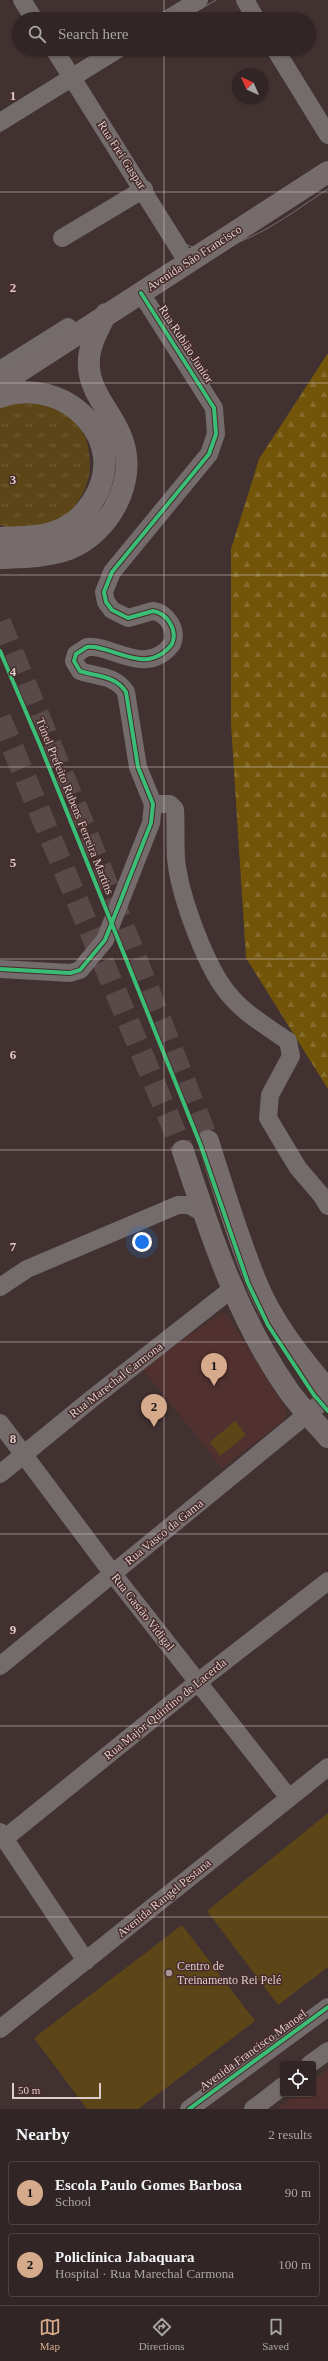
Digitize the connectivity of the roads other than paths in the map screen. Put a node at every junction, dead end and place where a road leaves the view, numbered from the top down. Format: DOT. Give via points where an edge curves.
graph roads {
  1 [pos="22,0"];
  2 [pos="199,0"];
  3 [pos="245,0"];
  4 [pos="30,12"];
  5 [pos="179,12"];
  6 [pos="252,12"];
  7 [pos="58,56"];
  8 [pos="106,56"];
  9 [pos="279,56"];
  10 [pos="72,77"];
  11 [pos="0,122"];
  12 [pos="328,135"];
  13 [pos="328,172"];
  14 [pos="144,190"];
  15 [pos="62,238"];
  16 [pos="186,258"];
  17 [pos="141,293"];
  18 [pos="106,314"];
  19 [pos="0,370"];
  20 [pos="0,384"];
  21 [pos="0,397"];
  22 [pos="0,538"];
  23 [pos="0,558"];
  24 [pos="153,804"];
  25 [pos="0,969"];
  26 [pos="208,1141"];
  27 [pos="183,1151"];
  28 [pos="328,1206"];
  29 [pos="203,1213"];
  30 [pos="0,1287"];
  31 [pos="233,1288"];
  32 [pos="328,1390"];
  33 [pos="328,1397"];
  34 [pos="308,1415"];
  35 [pos="0,1423"];
  36 [pos="328,1436"];
  37 [pos="23,1455"];
  38 [pos="0,1474"];
  39 [pos="113,1574"];
  40 [pos="328,1581"];
  41 [pos="0,1666"];
  42 [pos="198,1682"];
  43 [pos="328,1767"];
  44 [pos="289,1798"];
  45 [pos="2,1836"];
  46 [pos="86,1961"];
  47 [pos="328,2007"];
  48 [pos="0,2029"];
  49 [pos="328,2051"];
  50 [pos="314,2061"];
  51 [pos="280,2088"];
  52 [pos="189,2109"];
  53 [pos="253,2109"];
  1 -- 4 [label="street"];
  2 -- 5 [label="street"];
  3 -- 6 [label="street"];
  7 -- 10 [label="street, Rua Frei Gaspar"];
  8 -- 10 [label="street"];
  9 -- 12 [label="street"];
  10 -- 11 [label="street"];
  10 -- 14 [label="street, Rua Frei Gaspar"];
  13 -- 16 [label="main road, Avenida São Francisco"];
  14 -- 15 [label="street"];
  14 -- 16 [label="street, Rua Frei Gaspar"];
  16 -- 17 [label="main road, Avenida São Francisco"];
  16 -- 19 [label="street, Avenida São Francisco"];
  17 -- 18 [label="main road, Avenida São Francisco"];
  17 -- 24 [label="street, Rua Rubião Junior" via="214,408 216,434 213,447 112,572 105,589 108,605 119,615 131,618 153,611 165,617 172,630 172,644 163,652 151,657 125,657 91,646 82,649 74,658 74,664 80,671 107,677 121,685 126,692 138,767"];
  18 -- 20 [label="main road, Avenida São Francisco"];
  18 -- 23 [label="main road" via="91,346 88,368 95,389 123,441 126,467 118,501 99,529 77,545 46,555"];
  21 -- 22 [label="main road" via="16,392 37,392 50,394 69,403 82,413 98,436 104,462 103,474 94,498 77,519 54,532 40,536"];
  24 -- 25 [label="street" via="151,823 105,940 90,960 80,970 70,973"];
  24 -- 28 [label="street" via="170,804 175,809 176,858 183,891 192,924 222,986 232,999 288,1041 291,1056 270,1095 268,1118 298,1168"];
  26 -- 32 [label="main road" via="256,1282 276,1321"];
  27 -- 29 [label="main road"];
  29 -- 30 [label="street" via="189,1205 178,1205 27,1269"];
  29 -- 31 [label="main road"];
  31 -- 34 [label="main road" via="270,1362 288,1391"];
  31 -- 37 [label="street, Rua Marechal Carmona"];
  33 -- 34 [label="street, Rua Vasco da Gama"];
  34 -- 36 [label="main road"];
  34 -- 39 [label="street, Rua Vasco da Gama"];
  35 -- 37 [label="street, Rua Gastão Vidigal"];
  37 -- 38 [label="street, Rua Marechal Carmona"];
  37 -- 39 [label="street, Rua Gastão Vidigal"];
  39 -- 41 [label="street, Rua Vasco da Gama"];
  39 -- 42 [label="street, Rua Gastão Vidigal"];
  40 -- 42 [label="street, Rua Major Quintino de Lacerda"];
  42 -- 44 [label="street, Rua Gastão Vidigal"];
  42 -- 45 [label="street, Rua Major Quintino de Lacerda"];
  43 -- 44 [label="street, Avenida Rangel Pestana"];
  44 -- 46 [label="street, Avenida Rangel Pestana"];
  45 -- 46 [label="street"];
  46 -- 48 [label="street, Avenida Rangel Pestana"];
  47 -- 52 [label="street, Avenida Francisco Manoel"];
  49 -- 50 [label="street"];
  51 -- 53 [label="street"];
}
